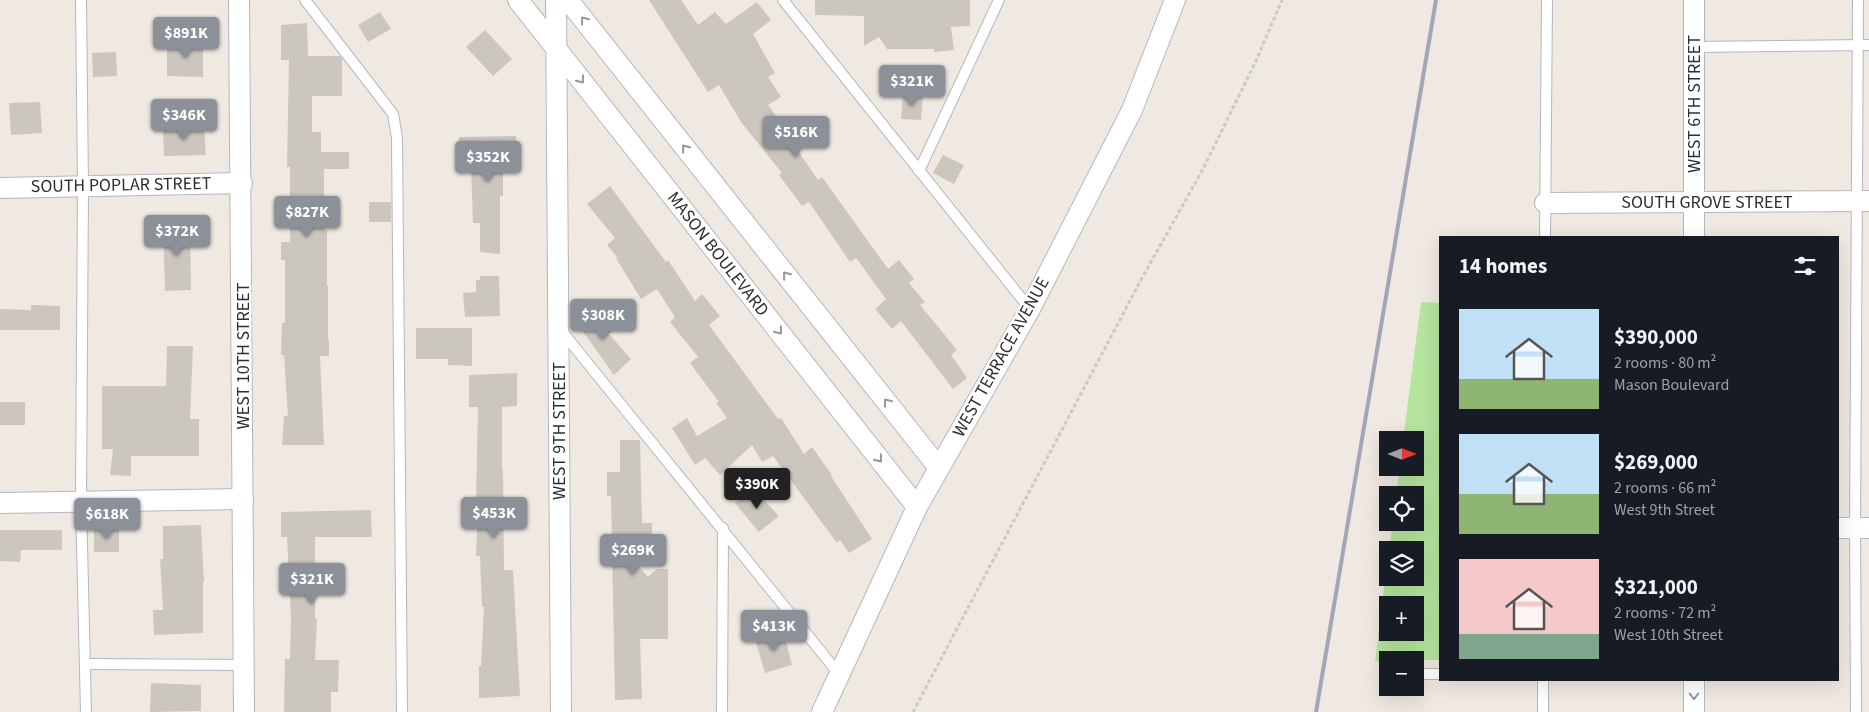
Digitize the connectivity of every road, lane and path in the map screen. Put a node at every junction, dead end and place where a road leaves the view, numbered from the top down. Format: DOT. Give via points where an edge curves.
graph roads {
  1 [pos="81,0"];
  2 [pos="240,0"];
  3 [pos="305,0"];
  4 [pos="518,0"];
  5 [pos="556,0"];
  6 [pos="568,0"];
  7 [pos="783,0"];
  8 [pos="1000,0"];
  9 [pos="1175,0"];
  10 [pos="1282,0"];
  11 [pos="1547,0"];
  12 [pos="1694,0"];
  13 [pos="1858,0"];
  14 [pos="1869,45"];
  15 [pos="1858,46"];
  16 [pos="1694,47"];
  17 [pos="556,48"];
  18 [pos="919,171"];
  19 [pos="242,183"];
  20 [pos="83,186"];
  21 [pos="0,188"];
  22 [pos="1863,201"];
  23 [pos="1694,202"];
  24 [pos="1545,203"];
  25 [pos="1545,236"];
  26 [pos="1694,236"];
  27 [pos="1030,309"];
  28 [pos="558,327"];
  29 [pos="939,468"];
  30 [pos="243,499"];
  31 [pos="80,502"];
  32 [pos="0,503"];
  33 [pos="917,507"];
  34 [pos="723,528"];
  35 [pos="1854,528"];
  36 [pos="85,664"];
  37 [pos="244,665"];
  38 [pos="839,674"];
  39 [pos="1424,674"];
  40 [pos="1439,674"];
  41 [pos="1543,681"];
  42 [pos="1694,681"];
  43 [pos="86,712"];
  44 [pos="244,712"];
  45 [pos="402,712"];
  46 [pos="561,712"];
  47 [pos="722,712"];
  48 [pos="822,712"];
  49 [pos="913,712"];
  50 [pos="1543,712"];
  51 [pos="1694,712"];
  52 [pos="1856,712"];
  1 -- 20 [label="lane"];
  2 -- 19 [label="street, WEST 10TH STREET"];
  3 -- 45 [label="lane" via="393,114 396,138"];
  4 -- 17 [label="street, MASON BOULEVARD"];
  5 -- 17 [label="street, WEST 9TH STREET"];
  29 -- 6 [label="street, one-way"];
  7 -- 18 [label="lane"];
  8 -- 18 [label="lane"];
  9 -- 27 [label="street, WEST TERRACE AVENUE" via="1132,110"];
  10 -- 49 [label="path" via="1249,76 1198,178"];
  11 -- 24 [label="lane"];
  12 -- 16 [label="street, WEST 6TH STREET"];
  13 -- 15 [label="lane"];
  14 -- 15 [label="lane"];
  15 -- 16 [label="lane"];
  15 -- 22 [label="lane"];
  16 -- 23 [label="street, WEST 6TH STREET"];
  17 -- 28 [label="street, WEST 9TH STREET"];
  17 -- 33 [label="street, MASON BOULEVARD, one-way"];
  18 -- 27 [label="lane"];
  19 -- 20 [label="street, SOUTH POPLAR STREET"];
  19 -- 30 [label="street, WEST 10TH STREET"];
  20 -- 21 [label="street, SOUTH POPLAR STREET"];
  20 -- 31 [label="lane"];
  22 -- 23 [label="street, SOUTH GROVE STREET"];
  22 -- 35 [label="lane"];
  23 -- 24 [label="street, SOUTH GROVE STREET"];
  23 -- 26 [label="street, WEST 6TH STREET"];
  24 -- 25 [label="lane"];
  27 -- 29 [label="street, WEST TERRACE AVENUE"];
  28 -- 34 [label="lane"];
  28 -- 46 [label="street, WEST 9TH STREET"];
  29 -- 33 [label="street, WEST TERRACE AVENUE"];
  30 -- 31 [label="street"];
  30 -- 37 [label="street, WEST 10TH STREET"];
  31 -- 32 [label="street"];
  31 -- 36 [label="lane"];
  33 -- 38 [label="street, WEST TERRACE AVENUE"];
  34 -- 38 [label="lane"];
  34 -- 47 [label="lane"];
  35 -- 52 [label="lane"];
  36 -- 37 [label="lane"];
  36 -- 43 [label="lane"];
  37 -- 44 [label="street, WEST 10TH STREET"];
  38 -- 48 [label="street, WEST TERRACE AVENUE"];
  39 -- 40 [label="lane"];
  41 -- 50 [label="lane"];
  42 -- 51 [label="street, one-way"];
}
